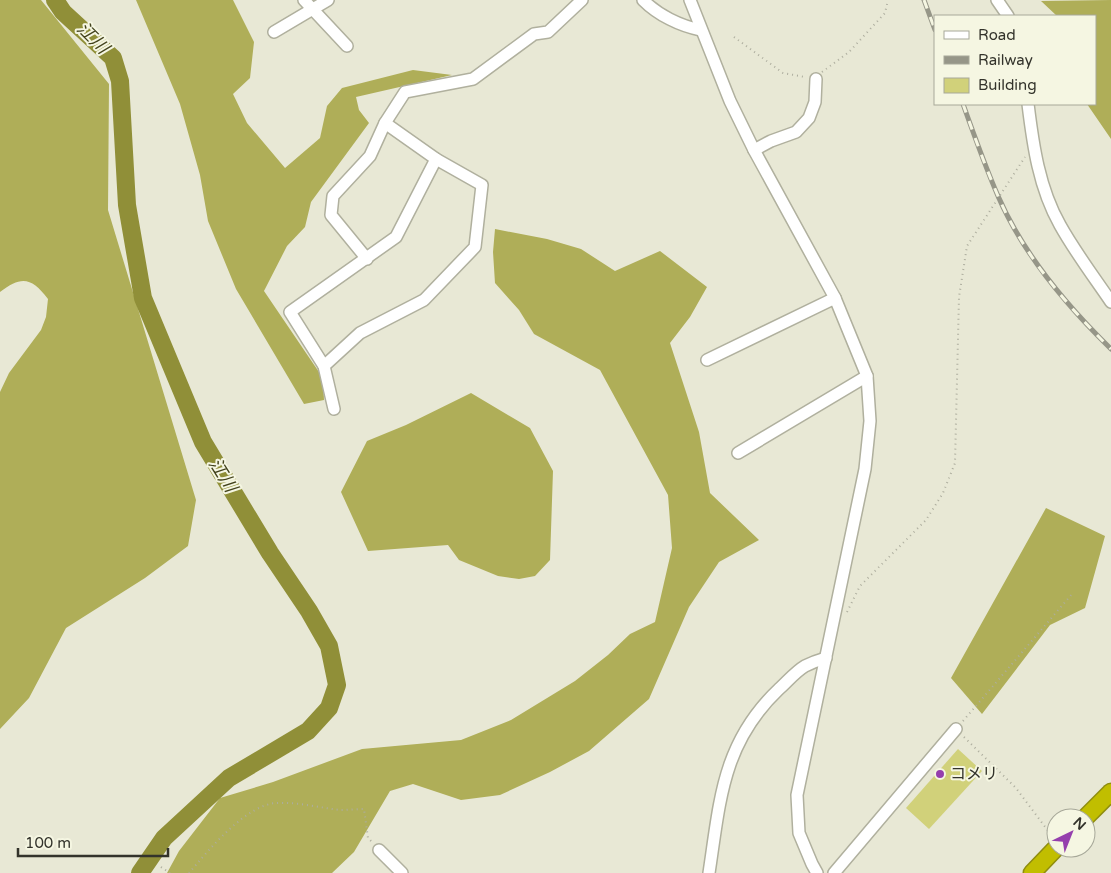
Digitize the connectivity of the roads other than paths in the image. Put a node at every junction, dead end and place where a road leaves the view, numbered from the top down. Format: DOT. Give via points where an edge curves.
graph roads {
  1 [pos="304,0"];
  2 [pos="328,0"];
  3 [pos="582,0"];
  4 [pos="643,0"];
  5 [pos="690,0"];
  6 [pos="997,0"];
  7 [pos="313,9"];
  8 [pos="1007,15"];
  9 [pos="701,30"];
  10 [pos="274,32"];
  11 [pos="347,46"];
  12 [pos="816,79"];
  13 [pos="1028,105"];
  14 [pos="385,123"];
  15 [pos="754,150"];
  16 [pos="436,158"];
  17 [pos="367,259"];
  18 [pos="835,298"];
  19 [pos="1111,302"];
  20 [pos="707,360"];
  21 [pos="324,366"];
  22 [pos="867,376"];
  23 [pos="334,409"];
  24 [pos="738,453"];
  25 [pos="826,658"];
  26 [pos="956,729"];
  27 [pos="1111,792"];
  28 [pos="1095,808"];
  29 [pos="379,850"];
  30 [pos="1046,858"];
  31 [pos="402,873"];
  32 [pos="710,873"];
  33 [pos="817,873"];
  34 [pos="834,873"];
  35 [pos="1032,873"];
  1 -- 7 [label="street"];
  2 -- 7 [label="street"];
  3 -- 14 [label="street" via="548,32 534,34 473,79 405,92"];
  4 -- 9 [label="street" via="666,18"];
  5 -- 9 [label="street"];
  6 -- 8 [label="street"];
  7 -- 10 [label="street"];
  7 -- 11 [label="street"];
  9 -- 15 [label="street"];
  12 -- 15 [label="street" via="815,102 809,118 796,132"];
  13 -- 19 [label="street" via="1033,144 1048,200 1060,225"];
  14 -- 16 [label="street"];
  14 -- 17 [label="street" via="370,156 333,196 331,215"];
  15 -- 18 [label="street"];
  16 -- 17 [label="street" via="396,237"];
  16 -- 21 [label="street" via="482,185 475,247 424,300 360,333"];
  17 -- 21 [label="street" via="290,312"];
  18 -- 20 [label="street"];
  18 -- 22 [label="street"];
  21 -- 23 [label="street"];
  22 -- 24 [label="street"];
  22 -- 25 [label="street" via="870,421 865,469"];
  25 -- 32 [label="street" via="804,666 767,701 746,728 731,759 722,794"];
  25 -- 33 [label="street" via="797,796 799,832"];
  26 -- 34 [label="street"];
  27 -- 28 [label="highway"];
  29 -- 31 [label="street"];
  30 -- 35 [label="highway"];
}
